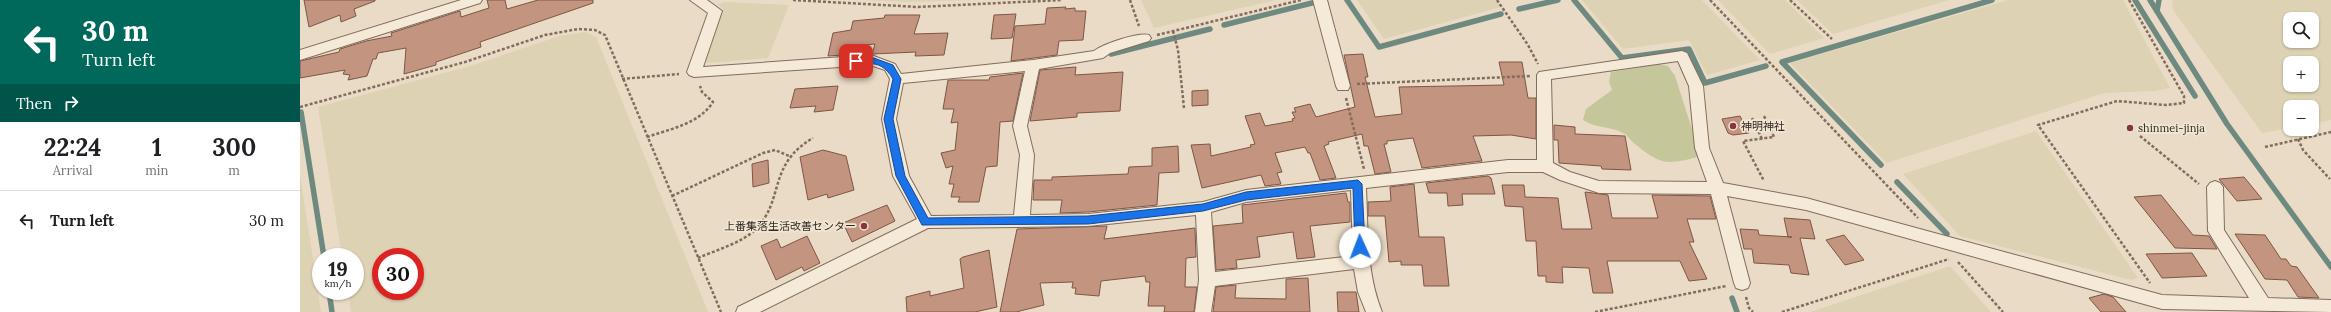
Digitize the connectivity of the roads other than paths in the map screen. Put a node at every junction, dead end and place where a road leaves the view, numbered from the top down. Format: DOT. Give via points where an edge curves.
graph roads {
  1 [pos="475,0"];
  2 [pos="1320,0"];
  3 [pos="705,1"];
  4 [pos="444,4"];
  5 [pos="1144,38"];
  6 [pos="302,50"];
  7 [pos="1033,65"];
  8 [pos="897,79"];
  9 [pos="1342,86"];
  10 [pos="1545,166"];
  11 [pos="1363,182"];
  12 [pos="1717,188"];
  13 [pos="2215,192"];
  14 [pos="1203,208"];
  15 [pos="1022,219"];
  16 [pos="926,222"];
  17 [pos="1361,262"];
  18 [pos="1207,280"];
  19 [pos="1742,282"];
  20 [pos="2263,305"];
  21 [pos="2166,307"];
  22 [pos="2331,307"];
  23 [pos="744,312"];
  24 [pos="1203,312"];
  25 [pos="1374,312"];
  1 -- 4 [label="street"];
  2 -- 9 [label="street"];
  3 -- 8 [label="street" via="715,12 696,72 871,60 890,67"];
  4 -- 6 [label="street"];
  5 -- 7 [label="street" via="1105,50 1098,55"];
  7 -- 8 [label="street"];
  7 -- 15 [label="street" via="1020,126 1026,155"];
  8 -- 16 [label="street" via="889,119 901,176"];
  10 -- 11 [label="street" via="1508,166"];
  10 -- 12 [label="street" via="1565,176 1598,186"];
  10 -- 12 [label="street" via="1544,75 1682,56 1696,86 1702,148"];
  11 -- 14 [label="street" via="1246,196"];
  11 -- 17 [label="street"];
  12 -- 19 [label="street"];
  12 -- 21 [label="street" via="1806,204"];
  13 -- 20 [label="street" via="2216,231"];
  14 -- 15 [label="street" via="1088,220"];
  14 -- 18 [label="street"];
  15 -- 16 [label="street"];
  16 -- 23 [label="street"];
  17 -- 18 [label="street"];
  17 -- 25 [label="street" via="1366,292"];
  18 -- 24 [label="street"];
  20 -- 21 [label="street"];
  20 -- 22 [label="street"];
}
